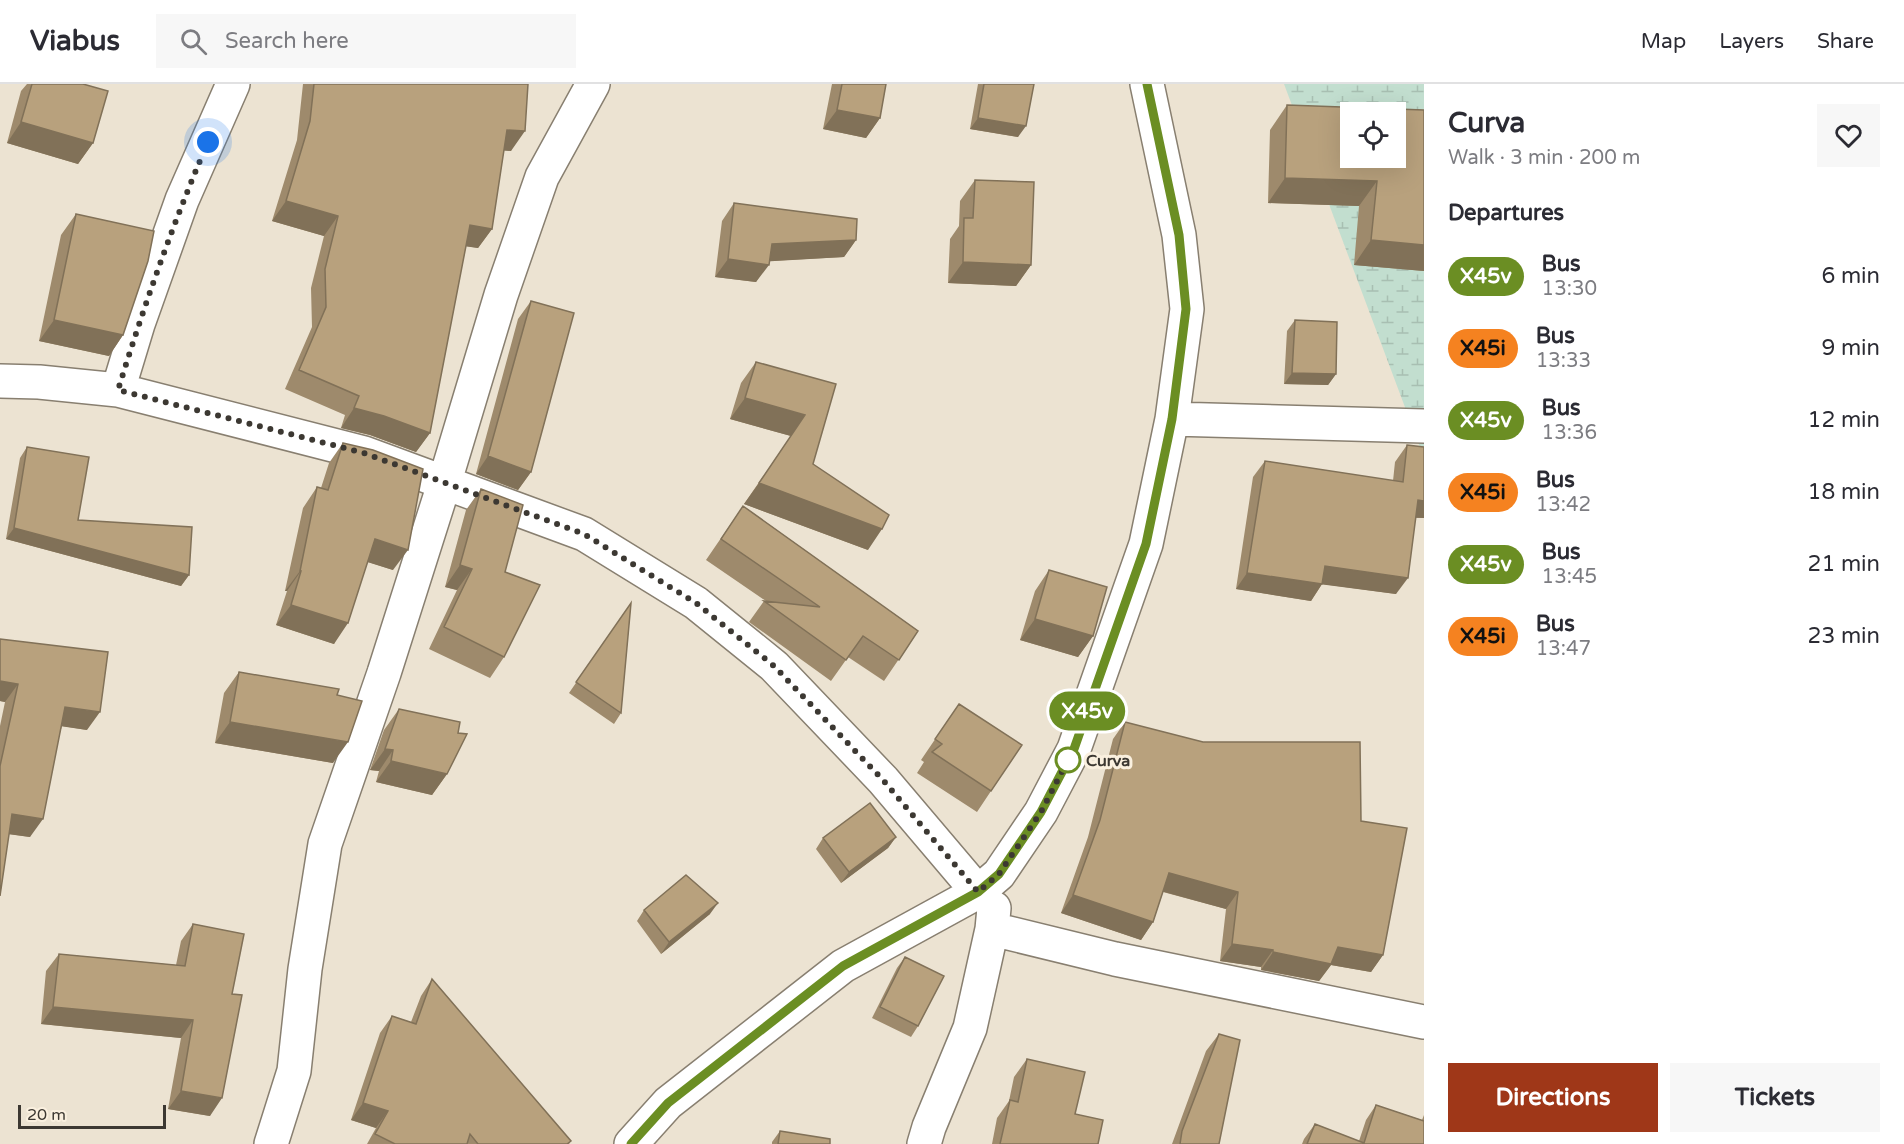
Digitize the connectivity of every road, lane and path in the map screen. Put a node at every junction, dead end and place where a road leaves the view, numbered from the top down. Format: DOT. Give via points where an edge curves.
graph roads {
  1 [pos="233,84"];
  2 [pos="593,84"];
  3 [pos="1147,84"];
  4 [pos="0,381"];
  5 [pos="118,390"];
  6 [pos="1172,419"];
  7 [pos="1424,426"];
  8 [pos="445,481"];
  9 [pos="988,883"];
  10 [pos="992,929"];
  11 [pos="1424,1023"];
  12 [pos="271,1144"];
  13 [pos="631,1144"];
  14 [pos="924,1144"];
  1 -- 5 [label="street" via="182,200"];
  2 -- 8 [label="street" via="542,177 501,294"];
  3 -- 6 [label="street" via="1179,235 1186,309"];
  4 -- 5 [label="street"];
  5 -- 8 [label="street" via="364,453"];
  6 -- 7 [label="street"];
  6 -- 9 [label="street" via="1146,544 1074,749 1041,812"];
  8 -- 9 [label="street" via="584,534 696,603 774,666"];
  8 -- 12 [label="street" via="325,844 294,1071"];
  9 -- 10 [label="street"];
  9 -- 13 [label="street" via="843,966 668,1103"];
  10 -- 11 [label="street" via="1115,959"];
  10 -- 14 [label="street" via="970,1028"];
}
